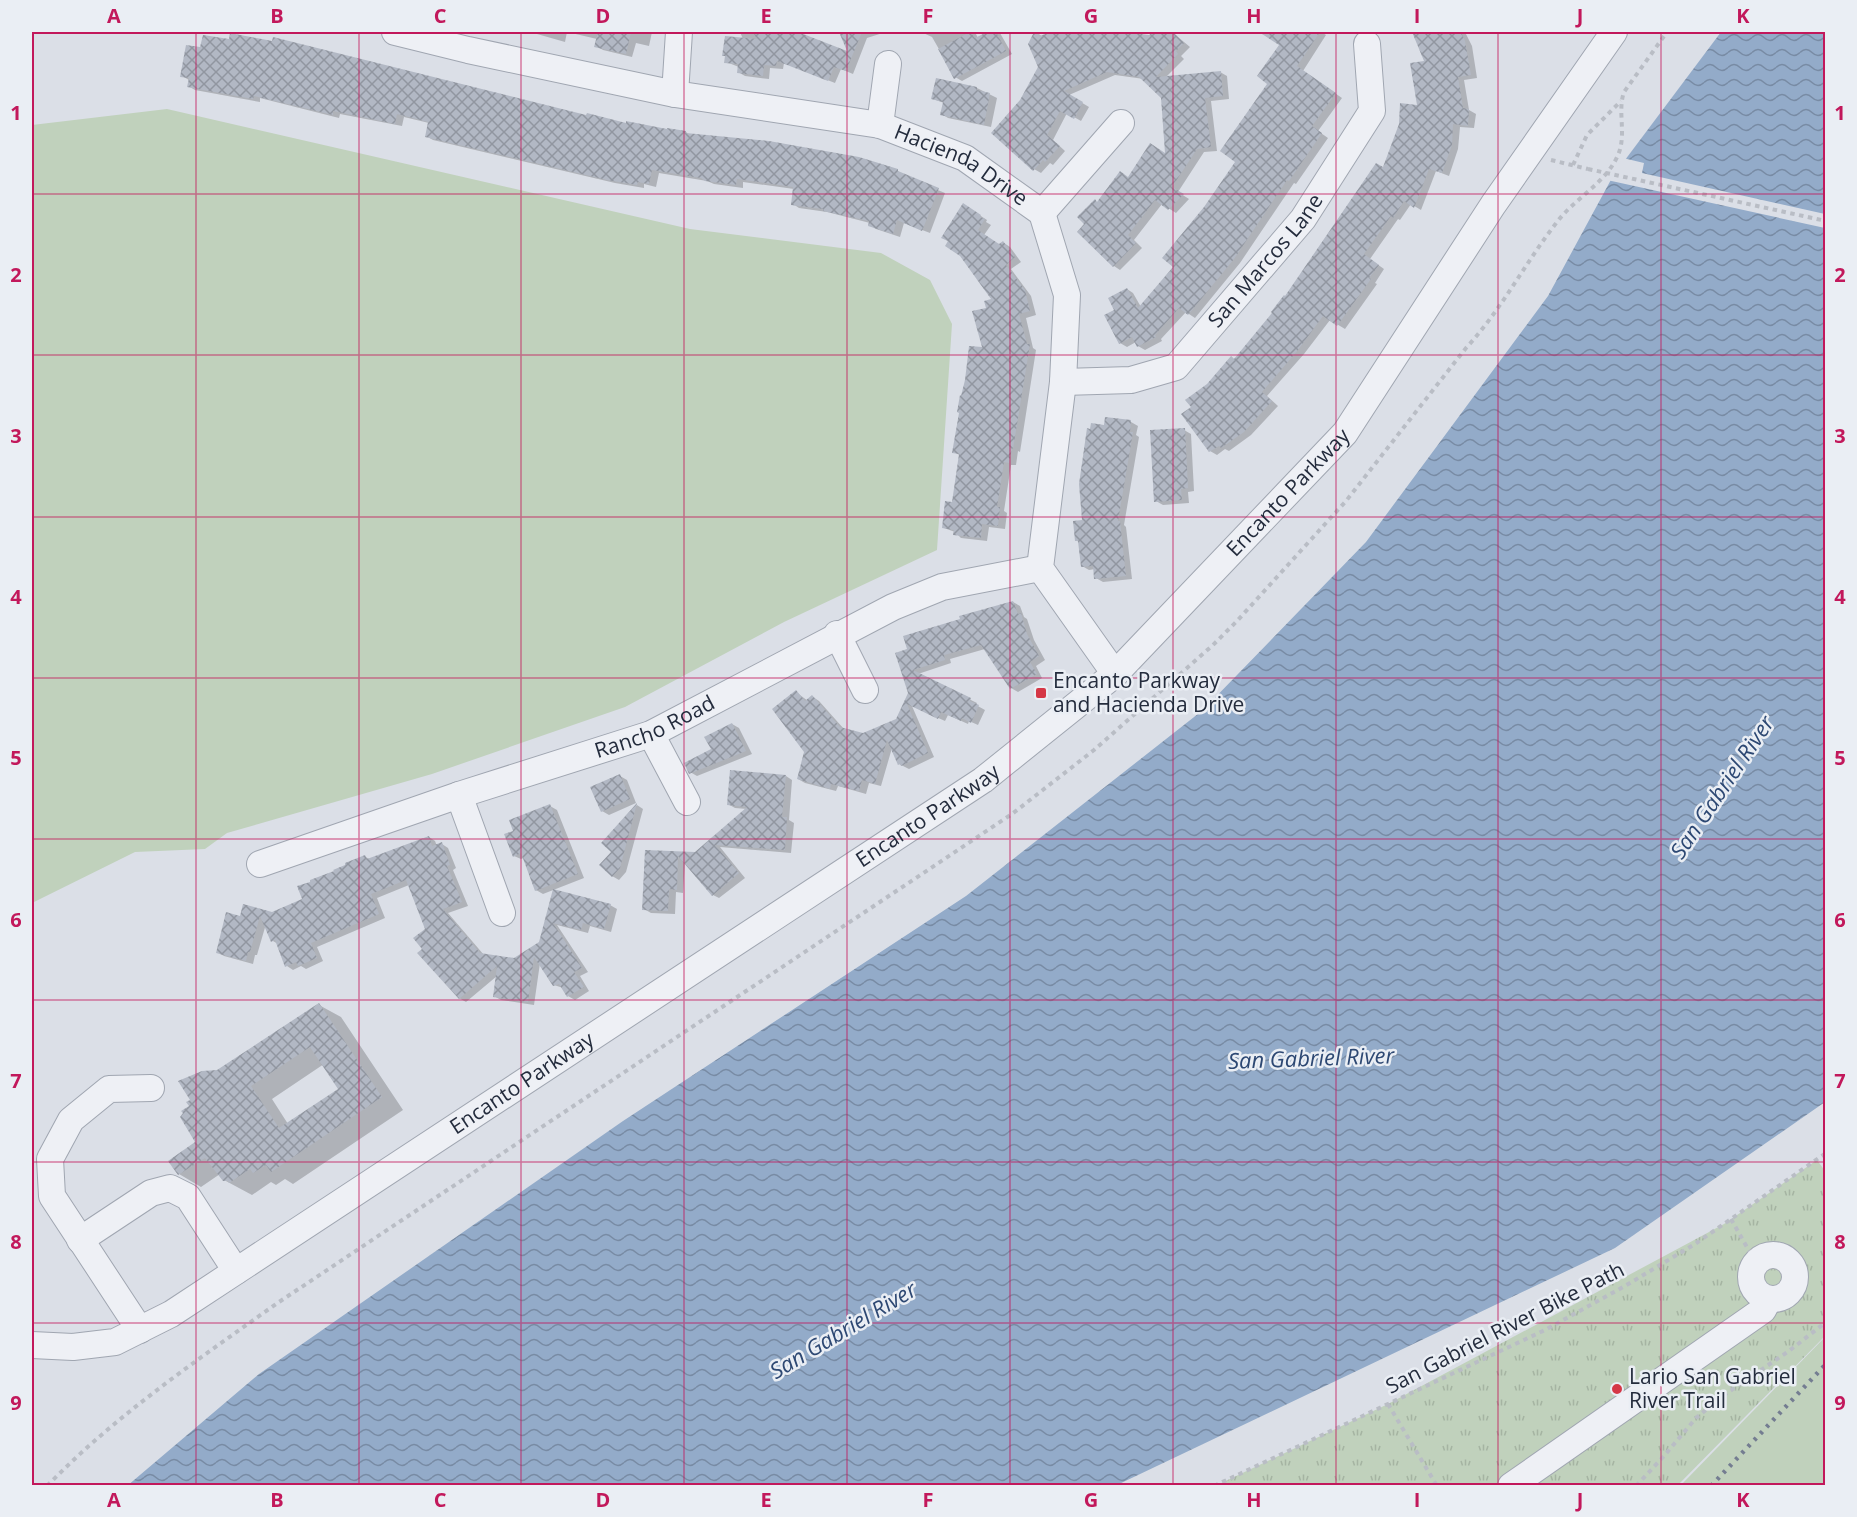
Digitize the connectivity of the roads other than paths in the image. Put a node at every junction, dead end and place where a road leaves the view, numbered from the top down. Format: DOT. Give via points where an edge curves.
graph roads {
  1 [pos="395,32"];
  2 [pos="679,32"];
  3 [pos="1614,32"];
  4 [pos="469,40"];
  5 [pos="1367,44"];
  6 [pos="888,64"];
  7 [pos="675,94"];
  8 [pos="1121,123"];
  9 [pos="880,124"];
  10 [pos="1042,213"];
  11 [pos="1063,382"];
  12 [pos="1040,568"];
  13 [pos="837,634"];
  14 [pos="1115,674"];
  15 [pos="865,690"];
  16 [pos="651,734"];
  17 [pos="459,795"];
  18 [pos="687,802"];
  19 [pos="260,864"];
  20 [pos="502,913"];
  21 [pos="151,1088"];
  22 [pos="80,1240"];
  23 [pos="236,1271"];
  24 [pos="1769,1299"];
  25 [pos="140,1330"];
  26 [pos="32,1345"];
  27 [pos="1511,1485"];
  1 -- 4 [label="street, Hacienda Drive"];
  2 -- 7 [label="street"];
  3 -- 14 [label="street, Encanto Parkway" via="1493,205 1345,432"];
  4 -- 7 [label="street, Hacienda Drive"];
  5 -- 11 [label="street, San Marcos Lane" via="1372,111 1303,219 1176,367 1131,380"];
  6 -- 9 [label="street"];
  7 -- 9 [label="street, Hacienda Drive"];
  8 -- 10 [label="street"];
  9 -- 10 [label="street, Hacienda Drive" via="965,158"];
  10 -- 11 [label="street, Hacienda Drive" via="1067,295"];
  11 -- 12 [label="street, Hacienda Drive"];
  12 -- 13 [label="street, Rancho Road" via="942,587"];
  12 -- 14 [label="street"];
  13 -- 15 [label="street"];
  13 -- 16 [label="street, Rancho Road"];
  14 -- 23 [label="street, Encanto Parkway" via="983,780"];
  16 -- 17 [label="street, Rancho Road"];
  16 -- 18 [label="street"];
  17 -- 19 [label="street, Rancho Road"];
  17 -- 20 [label="street"];
  21 -- 22 [label="street" via="109,1089 71,1120 50,1159 52,1196"];
  22 -- 23 [label="street" via="151,1192 170,1188 188,1197"];
  22 -- 25 [label="street"];
  23 -- 25 [label="street, Encanto Parkway"];
  24 -- 24 [label="street" via="1752,1285 1752,1270 1756,1263 1776,1256 1790,1263 1795,1277 1790,1291"];
  24 -- 27 [label="street" via="1763,1310"];
  25 -- 26 [label="street, Encanto Parkway" via="115,1342 73,1347"];
}
